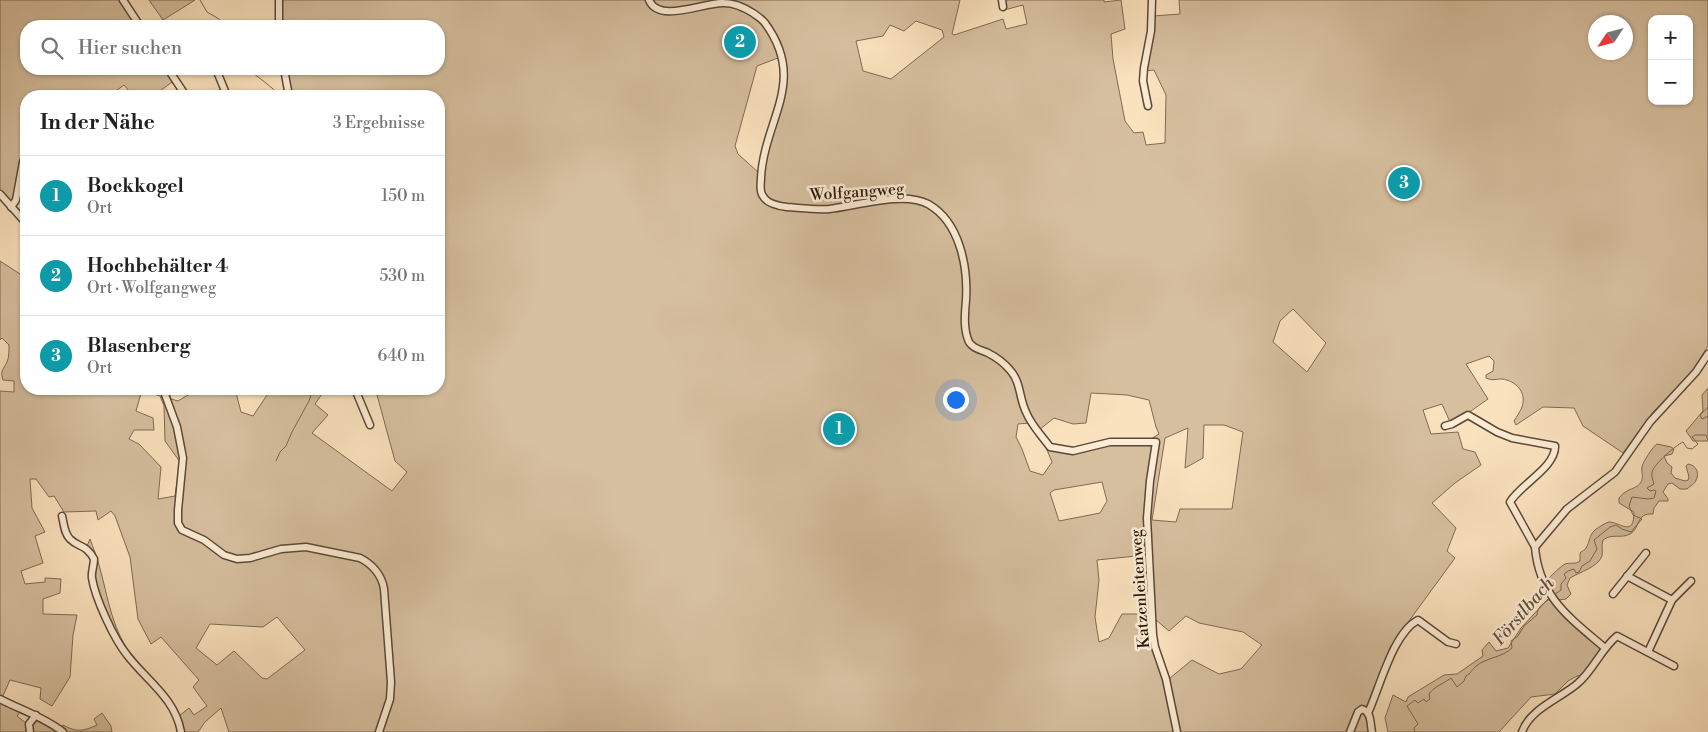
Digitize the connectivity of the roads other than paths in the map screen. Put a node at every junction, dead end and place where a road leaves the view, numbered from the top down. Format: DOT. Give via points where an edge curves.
graph roads {
  1 [pos="123,0"];
  2 [pos="279,0"];
  3 [pos="649,0"];
  4 [pos="1002,0"];
  5 [pos="1152,0"];
  6 [pos="1003,8"];
  7 [pos="136,20"];
  8 [pos="279,20"];
  9 [pos="172,75"];
  10 [pos="218,75"];
  11 [pos="285,75"];
  12 [pos="182,90"];
  13 [pos="225,90"];
  14 [pos="288,90"];
  15 [pos="1148,106"];
  16 [pos="20,178"];
  17 [pos="0,194"];
  18 [pos="11,208"];
  19 [pos="20,217"];
  20 [pos="1708,354"];
  21 [pos="165,395"];
  22 [pos="358,395"];
  23 [pos="370,424"];
  24 [pos="1445,426"];
  25 [pos="1156,442"];
  26 [pos="62,516"];
  27 [pos="1535,547"];
  28 [pos="1646,553"];
  29 [pos="1627,576"];
  30 [pos="1691,581"];
  31 [pos="1613,594"];
  32 [pos="1672,600"];
  33 [pos="1456,644"];
  34 [pos="1605,648"];
  35 [pos="1648,652"];
  36 [pos="1674,666"];
  37 [pos="0,699"];
  38 [pos="1368,713"];
  39 [pos="36,715"];
  40 [pos="30,732"];
  41 [pos="63,732"];
  42 [pos="182,732"];
  43 [pos="379,732"];
  44 [pos="1176,732"];
  45 [pos="1350,732"];
  46 [pos="1372,732"];
  47 [pos="1522,732"];
  1 -- 7 [label="street"];
  2 -- 8 [label="street"];
  3 -- 25 [label="street, Wolfgangweg" via="655,9 666,11 726,2 763,20 775,38 781,50 783,80 762,169 761,194 765,199 778,206 811,209 895,199 928,204 938,211 957,236 962,250 966,286 963,315 969,342 1009,368 1016,378 1029,420 1050,447 1073,451 1110,442"];
  4 -- 6 [label="street"];
  5 -- 15 [label="street" via="1143,81"];
  9 -- 12 [label="street"];
  10 -- 13 [label="street"];
  11 -- 14 [label="street"];
  16 -- 18 [label="street"];
  17 -- 18 [label="street"];
  18 -- 19 [label="street"];
  20 -- 27 [label="street" via="1696,372 1650,422 1615,472 1567,509"];
  21 -- 43 [label="street" via="177,427 183,458 178,510 178,523 182,530 204,540 224,555 237,559 306,547 360,558 378,574 384,589 391,682 390,699"];
  22 -- 23 [label="street"];
  24 -- 27 [label="street" via="1468,415 1512,438 1556,446 1551,460 1510,502"];
  25 -- 44 [label="street, Katzenleitenweg" via="1147,518 1154,635"];
  26 -- 42 [label="street" via="70,539 86,547 94,559 94,589 120,645 161,691 173,708"];
  27 -- 34 [label="street" via="1538,567 1550,595"];
  28 -- 29 [label="street"];
  29 -- 31 [label="street"];
  29 -- 32 [label="street"];
  30 -- 32 [label="street"];
  32 -- 35 [label="street"];
  33 -- 38 [label="street" via="1448,642 1418,620 1412,624 1400,636"];
  34 -- 35 [label="street" via="1618,635"];
  34 -- 47 [label="street" via="1579,682 1529,719"];
  35 -- 36 [label="street"];
  37 -- 39 [label="street"];
  38 -- 45 [label="street" via="1359,711"];
  38 -- 46 [label="street"];
  39 -- 40 [label="street" via="29,724"];
  39 -- 41 [label="street"];
}
